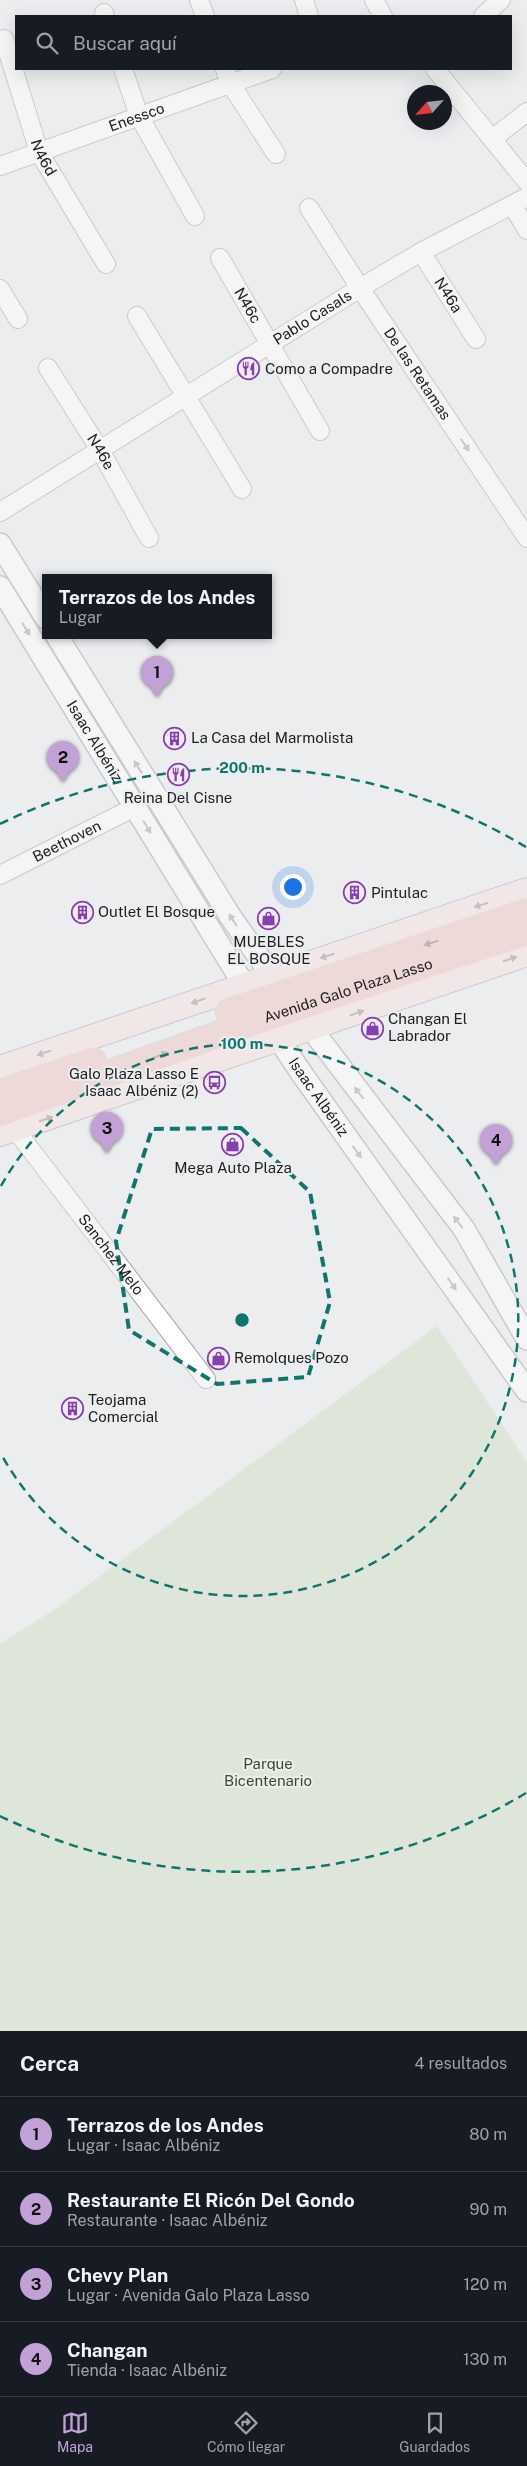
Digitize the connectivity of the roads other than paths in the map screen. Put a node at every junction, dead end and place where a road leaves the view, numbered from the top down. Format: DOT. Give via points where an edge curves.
graph roads {
  1 [pos="199,0"];
  2 [pos="304,0"];
  3 [pos="374,0"];
  4 [pos="501,0"];
  5 [pos="205,15"];
  6 [pos="309,15"];
  7 [pos="382,15"];
  8 [pos="484,15"];
  9 [pos="4,39"];
  10 [pos="123,70"];
  11 [pos="266,70"];
  12 [pos="435,70"];
  13 [pos="227,76"];
  14 [pos="527,112"];
  15 [pos="139,116"];
  16 [pos="492,139"];
  17 [pos="39,152"];
  18 [pos="276,154"];
  19 [pos="0,166"];
  20 [pos="527,182"];
  21 [pos="520,201"];
  22 [pos="309,208"];
  23 [pos="195,216"];
  24 [pos="527,230"];
  25 [pos="421,252"];
  26 [pos="220,258"];
  27 [pos="106,264"];
  28 [pos="360,288"];
  29 [pos="0,290"];
  30 [pos="137,316"];
  31 [pos="18,319"];
  32 [pos="476,339"];
  33 [pos="271,345"];
  34 [pos="48,368"];
  35 [pos="187,396"];
  36 [pos="320,431"];
  37 [pos="100,450"];
  38 [pos="242,489"];
  39 [pos="0,512"];
  40 [pos="149,538"];
  41 [pos="527,538"];
  42 [pos="3,556"];
  43 [pos="0,587"];
  44 [pos="42,612"];
  45 [pos="59,639"];
  46 [pos="135,807"];
  47 [pos="0,875"];
  48 [pos="527,890"];
  49 [pos="527,911"];
  50 [pos="527,932"];
  51 [pos="527,954"];
  52 [pos="283,991"];
  53 [pos="254,1002"];
  54 [pos="311,1029"];
  55 [pos="279,1040"];
  56 [pos="0,1068"];
  57 [pos="0,1092"];
  58 [pos="5,1126"];
  59 [pos="527,1339"];
  60 [pos="206,1379"];
  61 [pos="527,1391"];
  1 -- 5 [label="street"];
  2 -- 6 [label="street"];
  3 -- 7 [label="street"];
  4 -- 8 [label="street"];
  9 -- 17 [label="street, N46d"];
  10 -- 15 [label="street"];
  11 -- 13 [label="street, Enessco"];
  12 -- 16 [label="street"];
  13 -- 15 [label="street, Enessco"];
  13 -- 18 [label="street"];
  14 -- 16 [label="street"];
  15 -- 17 [label="street, Enessco"];
  15 -- 23 [label="street"];
  16 -- 20 [label="street"];
  17 -- 19 [label="street, Enessco"];
  17 -- 27 [label="street, N46d"];
  21 -- 24 [label="street"];
  21 -- 25 [label="street, Pablo Casals"];
  22 -- 28 [label="street, De las Retamas"];
  25 -- 28 [label="street, Pablo Casals"];
  25 -- 32 [label="street, N46a"];
  26 -- 33 [label="street, N46c"];
  28 -- 33 [label="street, Pablo Casals"];
  28 -- 41 [label="street, De las Retamas, one-way"];
  29 -- 31 [label="street"];
  30 -- 35 [label="street"];
  33 -- 35 [label="street, Pablo Casals"];
  33 -- 36 [label="street, N46c"];
  34 -- 37 [label="street, N46e"];
  35 -- 37 [label="street, Pablo Casals"];
  35 -- 38 [label="street"];
  37 -- 39 [label="street, Pablo Casals"];
  37 -- 40 [label="street, N46e"];
  42 -- 44 [label="street"];
  43 -- 46 [label="street, Isaac Albéniz, one-way"];
  52 -- 45 [label="street, Isaac Albéniz, one-way" via="230,916"];
  46 -- 47 [label="street, Beethoven"];
  46 -- 53 [label="street, Isaac Albéniz, one-way"];
  48 -- 52 [label="main road, Avenida Galo Plaza Lasso, one-way"];
  49 -- 52 [label="main road, Avenida Galo Plaza Lasso, one-way"];
  50 -- 52 [label="main road, Avenida Galo Plaza Lasso"];
  54 -- 51 [label="main road, Avenida Galo Plaza Lasso, one-way"];
  52 -- 53 [label="main road, Avenida Galo Plaza Lasso"];
  52 -- 54 [label="street, Isaac Albéniz"];
  53 -- 55 [label="street, Isaac Albéniz"];
  53 -- 56 [label="main road, Avenida Galo Plaza Lasso, one-way"];
  53 -- 57 [label="main road, Avenida Galo Plaza Lasso"];
  58 -- 53 [label="main road, Avenida Galo Plaza Lasso, one-way"];
  54 -- 55 [label="main road, Avenida Galo Plaza Lasso"];
  59 -- 54 [label="street, Isaac Albéniz, one-way" via="464,1229"];
  58 -- 55 [label="main road, Avenida Galo Plaza Lasso, one-way"];
  55 -- 61 [label="street, Isaac Albéniz, one-way"];
  58 -- 60 [label="street, Sanchez Melo"];
}
